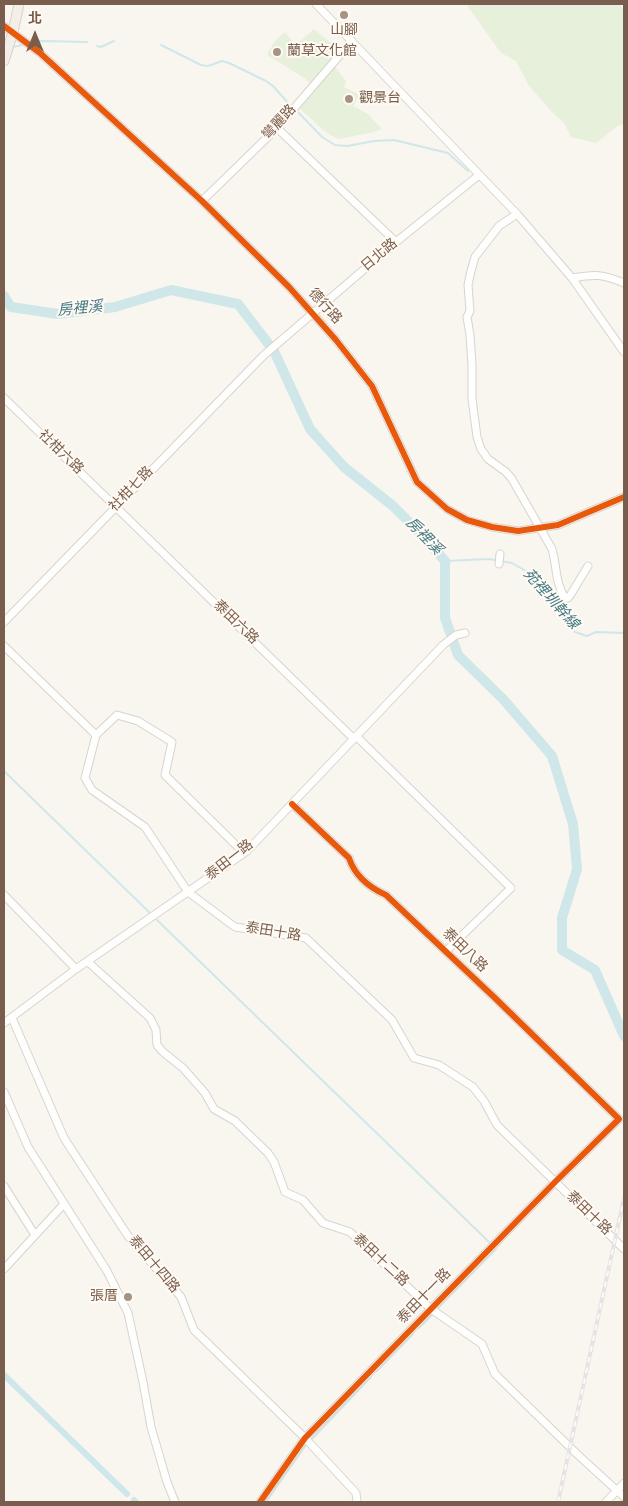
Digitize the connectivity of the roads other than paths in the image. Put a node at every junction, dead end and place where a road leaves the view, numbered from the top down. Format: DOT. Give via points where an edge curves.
graph roads {
  1 [pos="19,4"];
  2 [pos="316,4"];
  3 [pos="4,26"];
  4 [pos="13,32"];
  5 [pos="352,41"];
  6 [pos="4,61"];
  7 [pos="277,128"];
  8 [pos="479,175"];
  9 [pos="202,201"];
  10 [pos="517,214"];
  11 [pos="396,242"];
  12 [pos="572,278"];
  13 [pos="624,284"];
  14 [pos="313,314"];
  15 [pos="284,340"];
  16 [pos="624,352"];
  17 [pos="4,398"];
  18 [pos="624,497"];
  19 [pos="116,507"];
  20 [pos="540,528"];
  21 [pos="500,554"];
  22 [pos="498,564"];
  23 [pos="588,566"];
  24 [pos="4,622"];
  25 [pos="465,633"];
  26 [pos="4,646"];
  27 [pos="96,735"];
  28 [pos="355,738"];
  29 [pos="292,804"];
  30 [pos="244,853"];
  31 [pos="188,892"];
  32 [pos="4,895"];
  33 [pos="446,952"];
  34 [pos="88,962"];
  35 [pos="76,970"];
  36 [pos="12,1018"];
  37 [pos="4,1024"];
  38 [pos="4,1092"];
  39 [pos="619,1119"];
  40 [pos="555,1182"];
  41 [pos="4,1186"];
  42 [pos="64,1204"];
  43 [pos="35,1235"];
  44 [pos="624,1249"];
  45 [pos="4,1269"];
  46 [pos="431,1309"];
  47 [pos="305,1438"];
  48 [pos="624,1483"];
  49 [pos="617,1490"];
  50 [pos="624,1497"];
  51 [pos="175,1502"];
  52 [pos="260,1502"];
  53 [pos="357,1502"];
  54 [pos="606,1502"];
  1 -- 4 [label="main road"];
  2 -- 5 [label="street"];
  3 -- 4 [label="street, 德行路"];
  4 -- 6 [label="main road"];
  4 -- 9 [label="street, 德行路"];
  5 -- 7 [label="street, 彎麗路"];
  5 -- 8 [label="street"];
  7 -- 9 [label="street, 彎麗路"];
  7 -- 11 [label="street"];
  8 -- 10 [label="street"];
  8 -- 11 [label="street, 日北路"];
  9 -- 14 [label="street, 德行路"];
  10 -- 12 [label="street"];
  10 -- 20 [label="street" via="499,226 475,257 471,271 467,317 472,399 478,443 488,459 512,479"];
  11 -- 14 [label="street, 日北路"];
  12 -- 13 [label="street" via="595,274"];
  12 -- 16 [label="street"];
  14 -- 15 [label="street, 日北路"];
  14 -- 20 [label="street, 德行路" via="372,386 417,482 447,509 467,520 518,531"];
  15 -- 19 [label="street, 社柑七路" via="261,358"];
  17 -- 19 [label="street, 社柑六路"];
  18 -- 20 [label="street, 德行路" via="558,525"];
  19 -- 24 [label="street, 社柑七路"];
  19 -- 28 [label="street, 泰田六路"];
  20 -- 23 [label="street" via="555,558 558,583 565,598 571,594"];
  21 -- 22 [label="street"];
  25 -- 28 [label="street, 泰田一路" via="446,641"];
  26 -- 27 [label="street"];
  27 -- 30 [label="street" via="117,715 138,721 172,742 165,775"];
  27 -- 31 [label="street, 泰田十路" via="85,778 92,790 145,827"];
  28 -- 29 [label="street, 泰田一路"];
  28 -- 33 [label="street, 泰田六路" via="511,888"];
  29 -- 30 [label="street, 泰田一路"];
  29 -- 33 [label="street, 泰田八路" via="349,858 352,869 372,889 386,895"];
  30 -- 31 [label="street, 泰田一路"];
  31 -- 34 [label="street, 泰田一路"];
  31 -- 40 [label="street, 泰田十路" via="235,927 306,938 392,1020 414,1058 439,1065 473,1087 497,1125"];
  32 -- 35 [label="street"];
  33 -- 39 [label="street, 泰田八路"];
  34 -- 35 [label="street, 泰田一路"];
  34 -- 46 [label="street, 泰田十二路" via="150,1018 156,1030 157,1045 183,1068 214,1109 234,1121 268,1153 285,1192 302,1200 323,1223 350,1232"];
  35 -- 36 [label="street, 泰田一路"];
  36 -- 37 [label="street, 泰田一路"];
  36 -- 47 [label="street, 泰田十四路" via="64,1138 128,1236 180,1297 194,1330"];
  38 -- 42 [label="street" via="28,1147"];
  39 -- 40 [label="street, 泰田十一路"];
  40 -- 44 [label="street, 泰田十路"];
  40 -- 46 [label="street, 泰田十一路"];
  41 -- 43 [label="street"];
  42 -- 43 [label="street"];
  42 -- 51 [label="street" via="108,1271 128,1313 151,1427"];
  43 -- 45 [label="street"];
  46 -- 47 [label="street, 泰田十一路"];
  46 -- 49 [label="street, 泰田十二路" via="482,1344 496,1374"];
  47 -- 52 [label="street, 泰田十一路"];
  47 -- 53 [label="street, 泰田十四路" via="356,1493"];
  48 -- 49 [label="street"];
  49 -- 50 [label="street, 泰田十二路"];
  49 -- 54 [label="street"];
}
